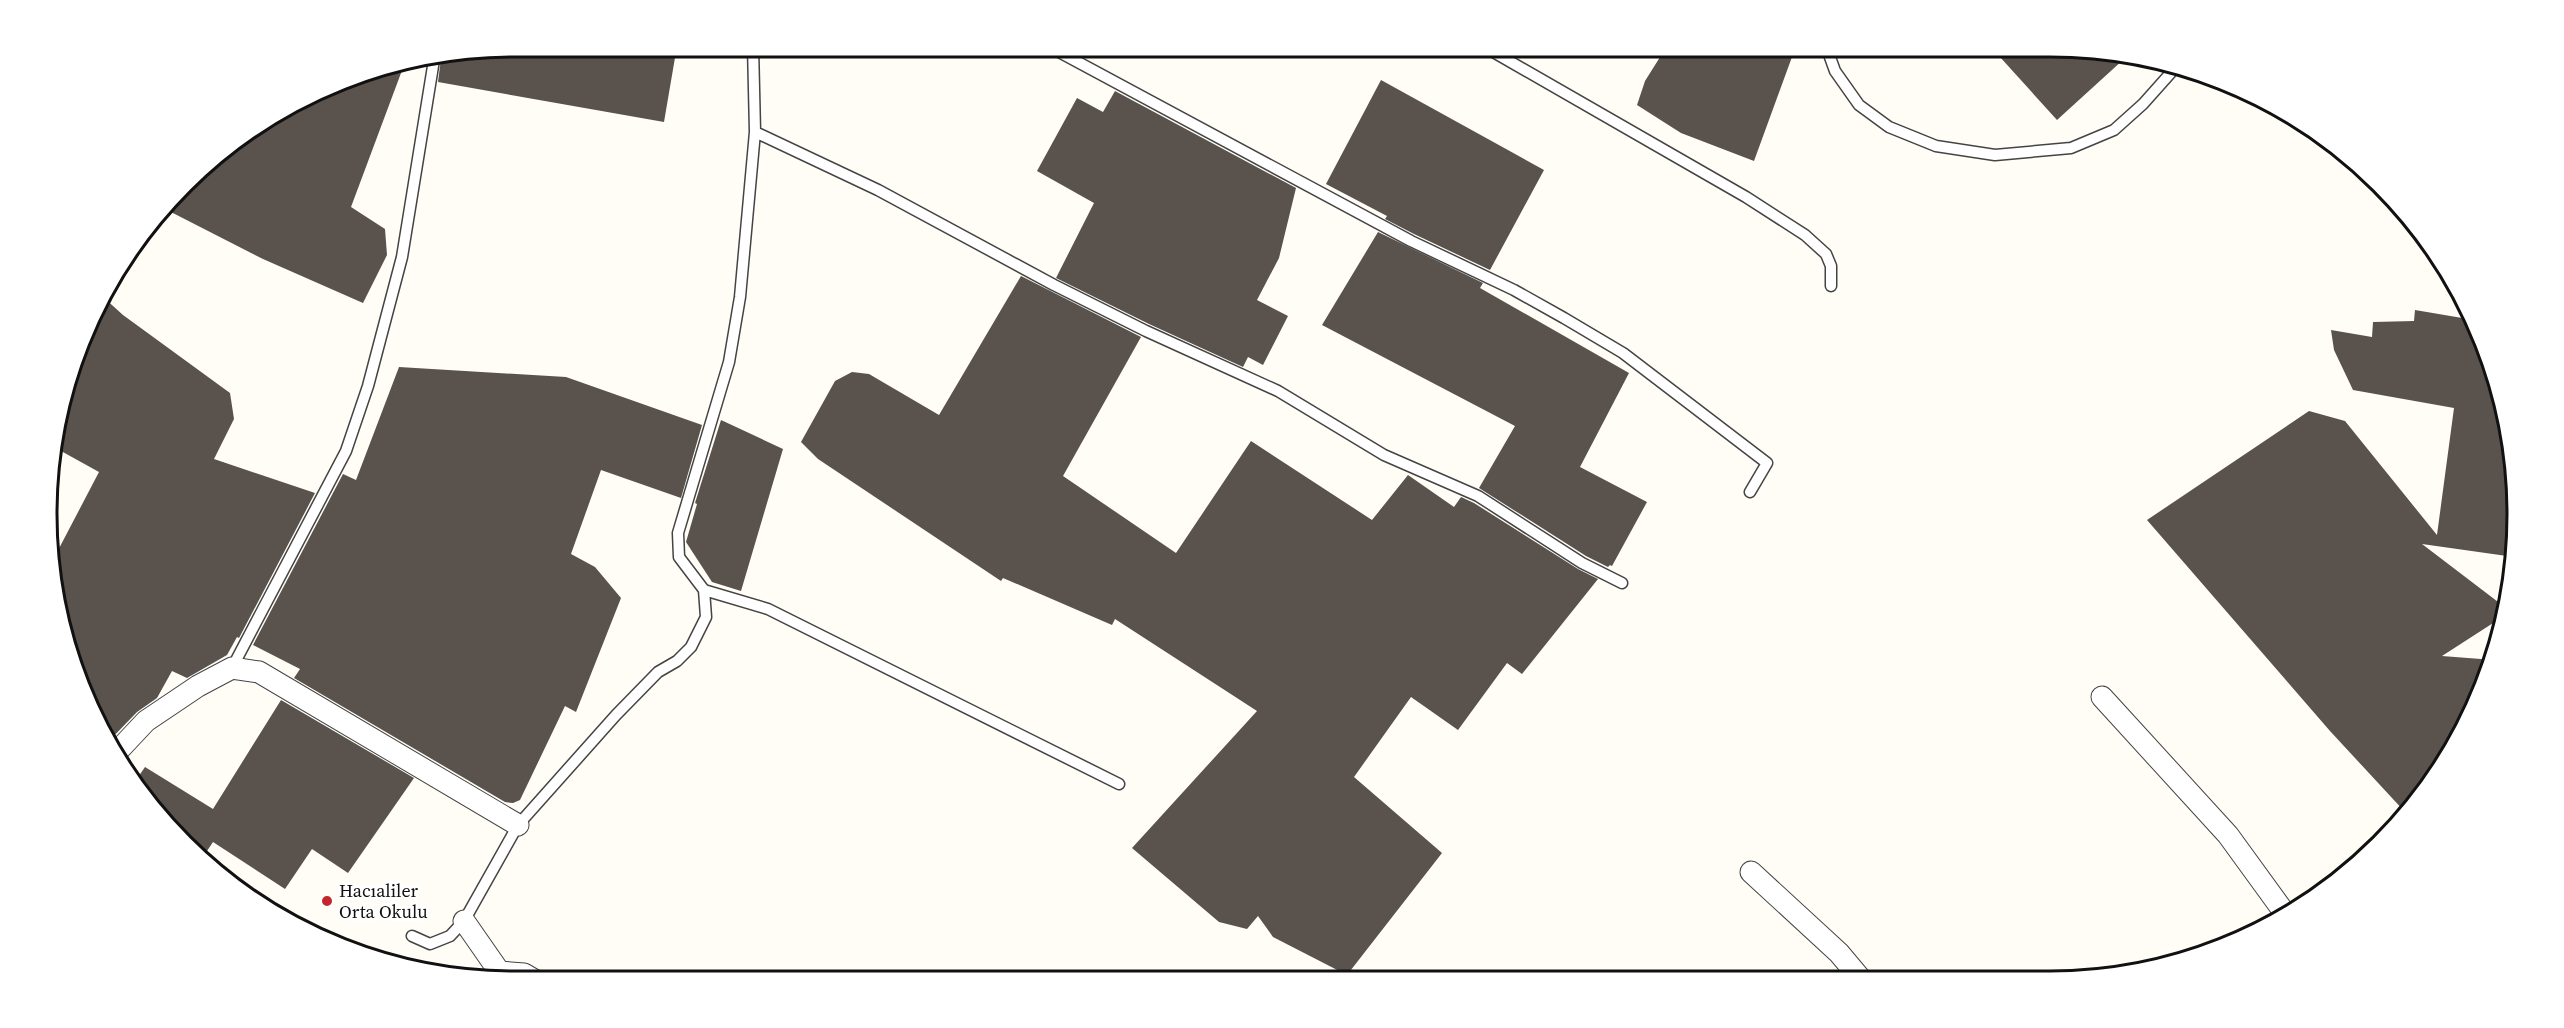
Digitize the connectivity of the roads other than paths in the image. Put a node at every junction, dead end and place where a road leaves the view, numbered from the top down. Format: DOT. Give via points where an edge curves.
graph roads {
  1 [pos="753,57"];
  2 [pos="1068,57"];
  3 [pos="1502,57"];
  4 [pos="1829,57"];
  5 [pos="433,65"];
  6 [pos="2170,74"];
  7 [pos="755,132"];
  8 [pos="1831,286"];
  9 [pos="1750,492"];
  10 [pos="1622,583"];
  11 [pos="704,590"];
  12 [pos="232,668"];
  13 [pos="2102,697"];
  14 [pos="121,747"];
  15 [pos="1119,784"];
  16 [pos="518,825"];
  17 [pos="1751,872"];
  18 [pos="2281,908"];
  19 [pos="464,921"];
  20 [pos="412,936"];
  21 [pos="498,970"];
  22 [pos="1854,971"];
  1 -- 7 [label="lane"];
  2 -- 9 [label="lane" via="1411,241 1514,290 1623,353 1767,463"];
  3 -- 8 [label="lane" via="1736,191 1804,235 1826,254 1831,266"];
  4 -- 6 [label="lane" via="1834,72 1859,105 1889,128 1936,146 1995,155 2071,148 2114,130"];
  5 -- 12 [label="lane" via="402,257 346,452"];
  7 -- 10 [label="lane" via="878,190 1146,331 1278,391 1384,455 1478,496 1582,563"];
  7 -- 11 [label="lane" via="740,297 729,362 678,533 680,557"];
  11 -- 15 [label="lane" via="768,609"];
  11 -- 16 [label="lane" via="706,617 691,647 658,672 616,714"];
  12 -- 14 [label="street" via="146,722"];
  12 -- 16 [label="street" via="259,672"];
  13 -- 18 [label="street" via="2228,835"];
  16 -- 19 [label="lane"];
  17 -- 22 [label="street"];
  19 -- 20 [label="lane" via="450,936 430,944"];
  19 -- 21 [label="street"];
}
